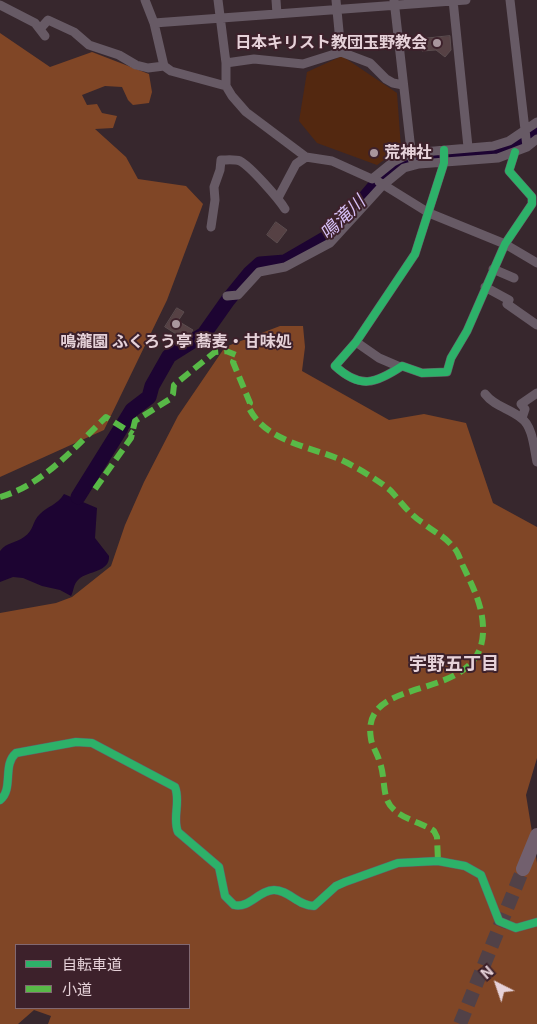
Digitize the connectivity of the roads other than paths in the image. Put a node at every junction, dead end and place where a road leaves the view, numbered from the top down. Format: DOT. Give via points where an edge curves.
graph roads {
  1 [pos="145,0"];
  2 [pos="218,0"];
  3 [pos="276,0"];
  4 [pos="336,0"];
  5 [pos="453,0"];
  6 [pos="466,0"];
  7 [pos="510,0"];
  8 [pos="394,2"];
  9 [pos="0,5"];
  10 [pos="337,10"];
  11 [pos="277,14"];
  12 [pos="220,19"];
  13 [pos="154,24"];
  14 [pos="341,52"];
  15 [pos="226,63"];
  16 [pos="164,66"];
  17 [pos="403,85"];
  18 [pos="226,86"];
  19 [pos="537,122"];
  20 [pos="526,139"];
  21 [pos="537,139"];
  22 [pos="468,147"];
  23 [pos="515,152"];
  24 [pos="306,157"];
  25 [pos="444,157"];
  26 [pos="412,160"];
  27 [pos="379,182"];
  28 [pos="278,198"];
  29 [pos="285,209"];
  30 [pos="429,213"];
  31 [pos="211,227"];
  32 [pos="505,244"];
  33 [pos="535,258"];
  34 [pos="493,269"];
  35 [pos="514,278"];
  36 [pos="485,287"];
  37 [pos="231,295"];
  38 [pos="537,325"];
  39 [pos="356,342"];
  40 [pos="400,367"];
  41 [pos="537,393"];
  42 [pos="485,394"];
  43 [pos="522,418"];
  44 [pos="537,462"];
  45 [pos="0,800"];
  46 [pos="537,835"];
  47 [pos="523,869"];
  48 [pos="537,922"];
  1 -- 13 [label="street"];
  2 -- 12 [label="street"];
  3 -- 11 [label="street"];
  4 -- 10 [label="street"];
  5 -- 6 [label="street"];
  5 -- 8 [label="street"];
  5 -- 22 [label="street"];
  7 -- 20 [label="street"];
  8 -- 10 [label="street"];
  8 -- 17 [label="street"];
  9 -- 16 [label="street" via="35,22 42,32 48,20 74,32 89,45 119,55 136,65 148,68"];
  10 -- 11 [label="street"];
  10 -- 14 [label="street"];
  11 -- 12 [label="street"];
  12 -- 13 [label="street"];
  12 -- 15 [label="street"];
  13 -- 16 [label="street"];
  14 -- 15 [label="street" via="303,64 254,59"];
  14 -- 17 [label="street" via="370,63 393,84"];
  15 -- 18 [label="street"];
  16 -- 18 [label="street"];
  17 -- 26 [label="street"];
  18 -- 24 [label="street" via="246,112"];
  19 -- 20 [label="street"];
  20 -- 21 [label="street"];
  20 -- 22 [label="street"];
  20 -- 23 [label="street"];
  22 -- 25 [label="street"];
  23 -- 25 [label="street" via="498,158"];
  23 -- 32 [label="street" via="509,171 532,197 532,204"];
  24 -- 27 [label="street" via="332,161"];
  24 -- 28 [label="street" via="296,164"];
  25 -- 26 [label="street"];
  25 -- 30 [label="street"];
  26 -- 27 [label="street" via="393,162"];
  27 -- 30 [label="street"];
  27 -- 37 [label="street" via="330,243 285,267 259,272 238,295"];
  28 -- 29 [label="street"];
  28 -- 31 [label="street" via="246,165 238,160 221,160 214,186"];
  30 -- 32 [label="street"];
  30 -- 39 [label="street" via="415,254"];
  32 -- 33 [label="street"];
  32 -- 34 [label="street"];
  34 -- 35 [label="street"];
  34 -- 36 [label="street"];
  36 -- 38 [label="street" via="509,300 507,304"];
  36 -- 40 [label="street" via="447,372 422,373"];
  39 -- 40 [label="street" via="379,358"];
  39 -- 40 [label="street" via="334,366 347,377 373,382"];
  41 -- 43 [label="street" via="522,404 525,409"];
  42 -- 43 [label="street" via="496,405"];
  43 -- 44 [label="street" via="530,431"];
  45 -- 48 [label="street" via="6,791 9,763 16,753 92,742 175,787 178,798 175,826 178,832 219,867 225,896 234,905 244,905 272,890 314,906 345,882 398,863 438,861 465,866 480,875 499,921 516,928"];
  46 -- 47 [label="highway"];
}
